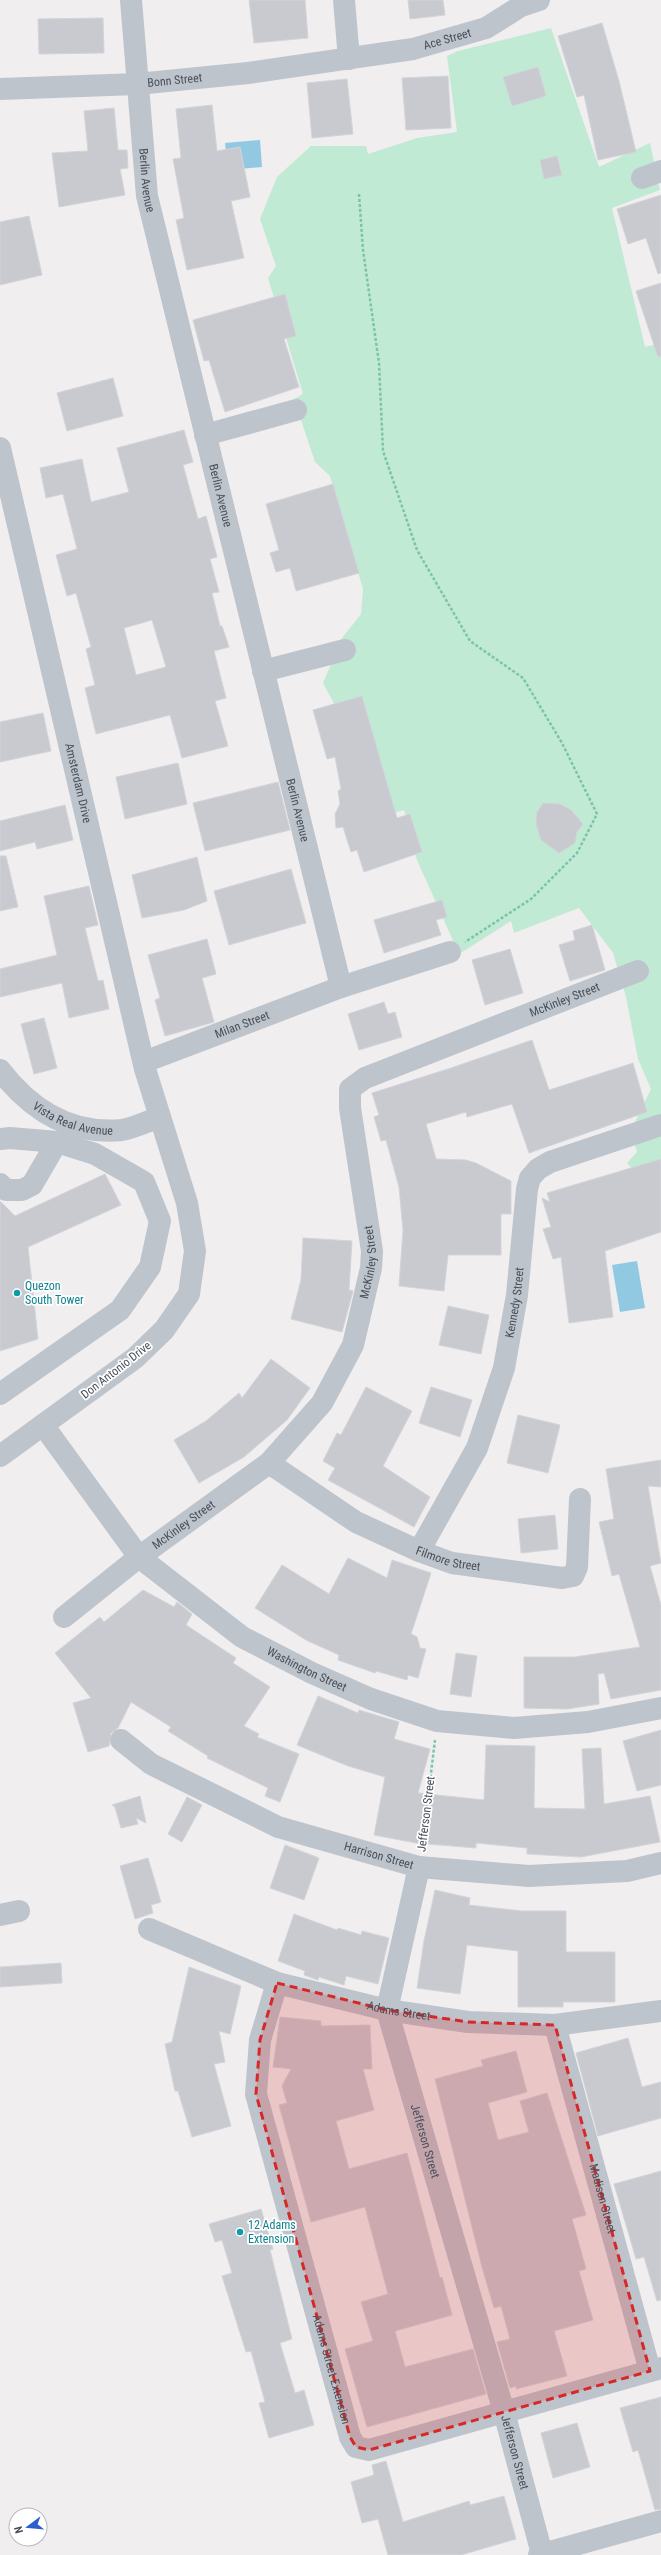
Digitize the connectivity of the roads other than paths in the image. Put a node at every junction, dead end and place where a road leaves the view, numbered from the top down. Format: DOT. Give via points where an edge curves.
graph roads {
  1 [pos="131,0"];
  2 [pos="344,0"];
  3 [pos="527,2"];
  4 [pos="349,59"];
  5 [pos="137,84"];
  6 [pos="0,90"];
  7 [pos="296,410"];
  8 [pos="205,435"];
  9 [pos="0,448"];
  10 [pos="345,650"];
  11 [pos="263,671"];
  12 [pos="450,952"];
  13 [pos="638,971"];
  14 [pos="341,987"];
  15 [pos="144,1062"];
  16 [pos="0,1070"];
  17 [pos="160,1117"];
  18 [pos="661,1125"];
  19 [pos="0,1139"];
  20 [pos="57,1142"];
  21 [pos="0,1184"];
  22 [pos="0,1394"];
  23 [pos="43,1425"];
  24 [pos="0,1456"];
  25 [pos="269,1463"];
  26 [pos="580,1499"];
  27 [pos="419,1551"];
  28 [pos="139,1557"];
  29 [pos="64,1617"];
  30 [pos="661,1708"];
  31 [pos="121,1740"];
  32 [pos="661,1863"];
  33 [pos="419,1867"];
  34 [pos="149,1929"];
  35 [pos="277,1983"];
  36 [pos="387,2010"];
  37 [pos="661,2011"];
  38 [pos="556,2026"];
  39 [pos="656,2369"];
  40 [pos="504,2412"];
  41 [pos="661,2521"];
  42 [pos="541,2555"];
  1 -- 5 [label="street, Berlin Avenue"];
  2 -- 4 [label="street"];
  3 -- 4 [label="street, Ace Street" via="486,28 413,49"];
  4 -- 5 [label="street, Bonn Street" via="248,73"];
  5 -- 6 [label="street, Bonn Street"];
  5 -- 8 [label="street, Berlin Avenue" via="146,196"];
  7 -- 8 [label="street"];
  8 -- 11 [label="street, Berlin Avenue"];
  9 -- 15 [label="street, Amsterdam Drive"];
  10 -- 11 [label="street"];
  11 -- 14 [label="street, Berlin Avenue"];
  12 -- 14 [label="street, Milan Street"];
  13 -- 25 [label="street, McKinley Street" via="365,1078 350,1089 350,1108 372,1251 371,1268 353,1345 322,1403"];
  14 -- 15 [label="street, Milan Street"];
  15 -- 17 [label="street, Amsterdam Drive"];
  16 -- 17 [label="street, Vista Real Avenue" via="42,1113 76,1127 122,1130"];
  17 -- 23 [label="street, Don Antonio Drive" via="187,1203 195,1251 189,1294 164,1330 135,1358"];
  18 -- 27 [label="street, Kennedy Street" via="550,1162 538,1169 530,1178 522,1227 517,1295 504,1368 477,1448"];
  19 -- 20 [label="street"];
  20 -- 21 [label="street" via="32,1185 22,1190 6,1190"];
  20 -- 22 [label="street" via="95,1154 144,1182 160,1221 150,1266 120,1310"];
  23 -- 24 [label="street, Don Antonio Drive"];
  23 -- 28 [label="street, Washington Street"];
  25 -- 27 [label="street, Filmore Street" via="356,1522"];
  25 -- 28 [label="street, McKinley Street"];
  26 -- 27 [label="street, Filmore Street" via="577,1567 573,1576 562,1578 452,1563"];
  28 -- 29 [label="street, McKinley Street"];
  28 -- 30 [label="street, Washington Street" via="242,1637 371,1699 437,1721 514,1728 588,1722"];
  31 -- 33 [label="street, Harrison Street" via="151,1764 278,1827"];
  32 -- 33 [label="street, Harrison Street" via="627,1871 529,1876"];
  33 -- 36 [label="street, Jefferson Street"];
  34 -- 35 [label="street, Adams Street"];
  35 -- 36 [label="street, Adams Street"];
  35 -- 40 [label="street, Adams Street Extension" via="260,2040 256,2094 350,2437 356,2447 370,2450"];
  36 -- 38 [label="street, Adams Street" via="468,2022"];
  36 -- 40 [label="street, Jefferson Street"];
  37 -- 38 [label="street, Adams Street"];
  38 -- 39 [label="street, Madison Street"];
  39 -- 40 [label="street, Adams Street Extension"];
  40 -- 42 [label="street, Jefferson Street"];
  41 -- 42 [label="street"];
}
